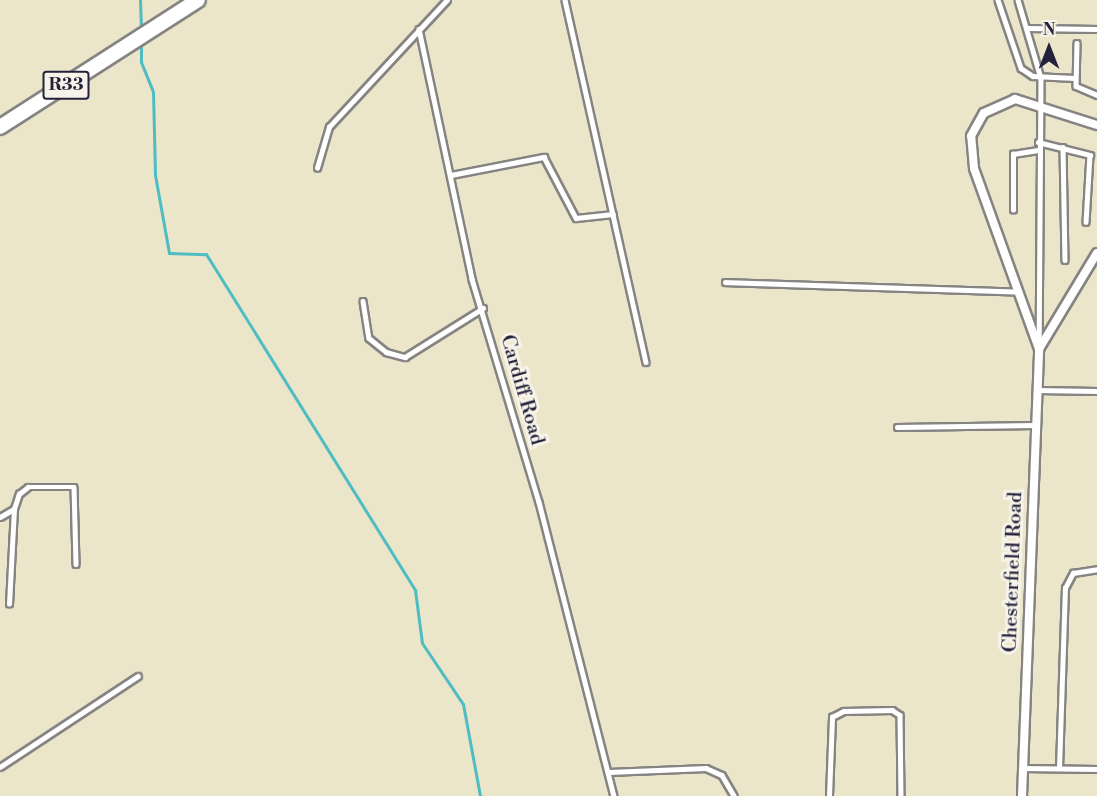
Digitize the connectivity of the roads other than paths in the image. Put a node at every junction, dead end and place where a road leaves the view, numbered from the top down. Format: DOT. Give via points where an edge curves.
graph roads {
  1 [pos="198,0"];
  2 [pos="447,0"];
  3 [pos="565,0"];
  4 [pos="998,0"];
  5 [pos="1018,0"];
  6 [pos="1028,28"];
  7 [pos="419,29"];
  8 [pos="1097,29"];
  9 [pos="1077,43"];
  10 [pos="1041,78"];
  11 [pos="1075,78"];
  12 [pos="1097,95"];
  13 [pos="1039,104"];
  14 [pos="1097,125"];
  15 [pos="0,127"];
  16 [pos="1038,142"];
  17 [pos="1063,147"];
  18 [pos="1038,150"];
  19 [pos="317,168"];
  20 [pos="452,175"];
  21 [pos="1013,210"];
  22 [pos="614,214"];
  23 [pos="1086,222"];
  24 [pos="1097,253"];
  25 [pos="1065,260"];
  26 [pos="725,282"];
  27 [pos="1020,292"];
  28 [pos="363,301"];
  29 [pos="483,308"];
  30 [pos="1039,349"];
  31 [pos="646,362"];
  32 [pos="1037,390"];
  33 [pos="1097,391"];
  34 [pos="1036,425"];
  35 [pos="897,427"];
  36 [pos="15,509"];
  37 [pos="0,517"];
  38 [pos="76,564"];
  39 [pos="1097,569"];
  40 [pos="9,604"];
  41 [pos="138,676"];
  42 [pos="0,767"];
  43 [pos="1022,768"];
  44 [pos="1059,768"];
  45 [pos="1097,768"];
  46 [pos="609,772"];
  47 [pos="614,796"];
  48 [pos="734,796"];
  49 [pos="829,796"];
  50 [pos="901,796"];
  51 [pos="1022,796"];
  1 -- 15 [label="main road, R33"];
  2 -- 7 [label="lane"];
  3 -- 22 [label="lane"];
  4 -- 10 [label="lane" via="1018,64"];
  5 -- 6 [label="lane"];
  6 -- 8 [label="lane"];
  6 -- 10 [label="lane"];
  7 -- 19 [label="lane" via="328,127"];
  7 -- 20 [label="lane, Cardiff Road"];
  9 -- 11 [label="lane"];
  10 -- 11 [label="lane"];
  10 -- 13 [label="lane"];
  11 -- 12 [label="lane" via="1079,89"];
  13 -- 14 [label="street, Chesterfield Road"];
  13 -- 16 [label="lane, Chesterfield Road"];
  13 -- 27 [label="street, Chesterfield Road" via="1015,99 998,104 977,121 971,136 974,168"];
  16 -- 17 [label="lane"];
  16 -- 18 [label="lane, Chesterfield Road"];
  17 -- 23 [label="lane" via="1084,150 1091,158"];
  17 -- 25 [label="lane"];
  18 -- 21 [label="lane" via="1013,154"];
  18 -- 30 [label="lane, Chesterfield Road"];
  20 -- 22 [label="lane" via="544,157 576,218"];
  20 -- 29 [label="lane, Cardiff Road"];
  22 -- 31 [label="lane"];
  24 -- 30 [label="street, Chesterfield Road"];
  26 -- 27 [label="lane"];
  27 -- 30 [label="street, Chesterfield Road"];
  28 -- 29 [label="lane" via="369,338 386,352 405,357"];
  29 -- 46 [label="lane, Cardiff Road"];
  30 -- 32 [label="street, Chesterfield Road"];
  32 -- 33 [label="lane"];
  32 -- 34 [label="street, Chesterfield Road"];
  34 -- 35 [label="lane"];
  34 -- 43 [label="street, Chesterfield Road"];
  36 -- 37 [label="lane"];
  36 -- 38 [label="lane" via="19,494 34,484 74,487"];
  36 -- 40 [label="lane"];
  39 -- 44 [label="lane" via="1073,573 1065,588"];
  41 -- 42 [label="lane"];
  43 -- 44 [label="lane"];
  43 -- 51 [label="street, Chesterfield Road"];
  44 -- 45 [label="lane"];
  46 -- 47 [label="lane, Cardiff Road"];
  46 -- 48 [label="lane" via="706,768 722,775"];
  49 -- 50 [label="lane" via="832,717 844,711 892,710 900,715"];
}
